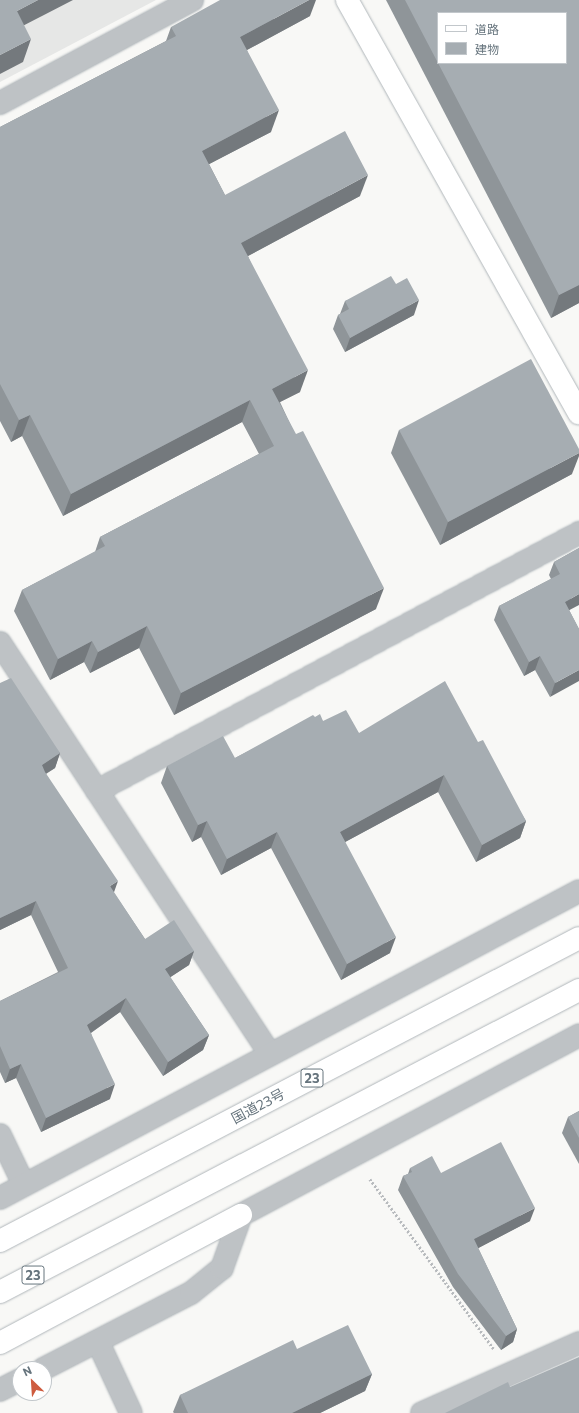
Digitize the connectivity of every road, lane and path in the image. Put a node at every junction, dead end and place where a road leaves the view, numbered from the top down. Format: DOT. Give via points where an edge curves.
graph roads {
  1 [pos="192,0"];
  2 [pos="346,0"];
  3 [pos="0,103"];
  4 [pos="579,413"];
  5 [pos="579,533"];
  6 [pos="0,643"];
  7 [pos="8,671"];
  8 [pos="97,791"];
  9 [pos="579,891"];
  10 [pos="579,938"];
  11 [pos="579,990"];
  12 [pos="579,1035"];
  13 [pos="269,1052"];
  14 [pos="0,1135"];
  15 [pos="353,1156"];
  16 [pos="24,1185"];
  17 [pos="0,1198"];
  18 [pos="241,1215"];
  19 [pos="0,1241"];
  20 [pos="0,1292"];
  21 [pos="98,1342"];
  22 [pos="0,1343"];
  23 [pos="579,1343"];
  24 [pos="52,1364"];
  25 [pos="510,1371"];
  26 [pos="12,1384"];
  27 [pos="0,1390"];
  28 [pos="131,1413"];
  29 [pos="422,1413"];
  1 -- 3 [label="street"];
  2 -- 4 [label="main road"];
  5 -- 8 [label="street"];
  6 -- 7 [label="street"];
  7 -- 8 [label="street"];
  8 -- 13 [label="street"];
  9 -- 13 [label="street"];
  10 -- 19 [label="main road, 国道23号 / 23"];
  11 -- 20 [label="main road, 23"];
  12 -- 15 [label="street"];
  13 -- 16 [label="street"];
  14 -- 16 [label="street"];
  15 -- 18 [label="street"];
  15 -- 25 [label="path"];
  16 -- 17 [label="street"];
  18 -- 21 [label="street" via="222,1268 190,1293"];
  18 -- 22 [label="main road"];
  21 -- 24 [label="street"];
  21 -- 28 [label="street"];
  23 -- 25 [label="street"];
  25 -- 29 [label="street"];
  26 -- 27 [label="street"];
}
